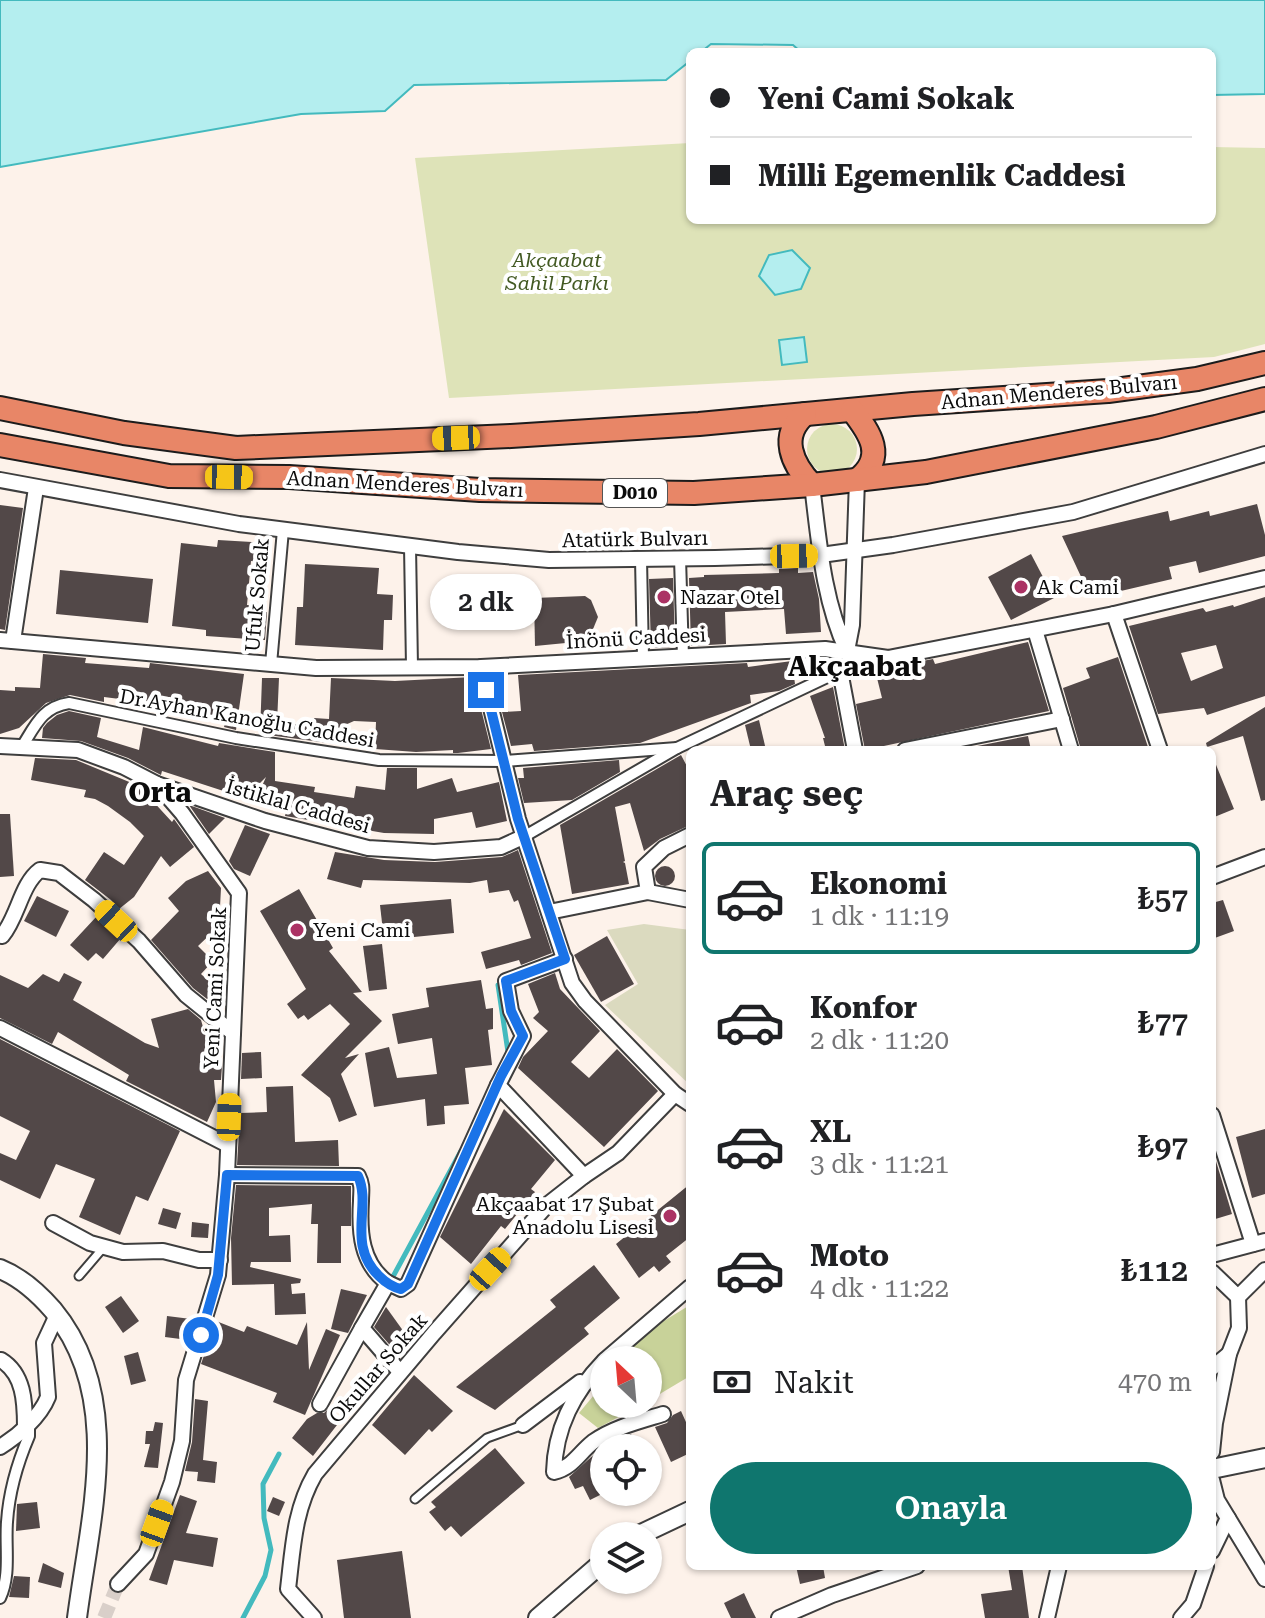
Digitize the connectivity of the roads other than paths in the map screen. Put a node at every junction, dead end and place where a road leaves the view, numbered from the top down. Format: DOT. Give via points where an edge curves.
graph roads {
  1 [pos="1265,363"];
  2 [pos="1265,399"];
  3 [pos="0,408"];
  4 [pos="852,410"];
  5 [pos="805,414"];
  6 [pos="0,445"];
  7 [pos="1265,454"];
  8 [pos="0,480"];
  9 [pos="857,480"];
  10 [pos="812,485"];
  11 [pos="36,488"];
  12 [pos="283,530"];
  13 [pos="410,546"];
  14 [pos="853,551"];
  15 [pos="821,555"];
  16 [pos="680,558"];
  17 [pos="641,559"];
  18 [pos="1265,578"];
  19 [pos="1114,614"];
  20 [pos="1035,630"];
  21 [pos="6,640"];
  22 [pos="852,652"];
  23 [pos="643,657"];
  24 [pos="683,657"];
  25 [pos="271,664"];
  26 [pos="412,667"];
  27 [pos="481,667"];
  28 [pos="840,671"];
  29 [pos="1062,719"];
  30 [pos="23,745"];
  31 [pos="0,746"];
  32 [pos="854,746"];
  33 [pos="936,746"];
  34 [pos="1070,746"];
  35 [pos="1159,746"];
  36 [pos="677,748"];
  37 [pos="504,761"];
  38 [pos="157,784"];
  39 [pos="525,836"];
  40 [pos="686,837"];
  41 [pos="1265,857"];
  42 [pos="1216,875"];
  43 [pos="648,892"];
  44 [pos="686,899"];
  45 [pos="549,912"];
  46 [pos="2,936"];
  47 [pos="565,959"];
  48 [pos="0,1028"];
  49 [pos="233,1033"];
  50 [pos="498,1085"];
  51 [pos="675,1094"];
  52 [pos="686,1101"];
  53 [pos="228,1145"];
  54 [pos="1218,1149"];
  55 [pos="227,1175"];
  56 [pos="584,1176"];
  57 [pos="53,1223"];
  58 [pos="1259,1242"];
  59 [pos="104,1246"];
  60 [pos="1216,1254"];
  61 [pos="220,1260"];
  62 [pos="0,1269"];
  63 [pos="1265,1270"];
  64 [pos="79,1276"];
  65 [pos="1216,1276"];
  66 [pos="392,1286"];
  67 [pos="686,1290"];
  68 [pos="1238,1297"];
  69 [pos="57,1315"];
  70 [pos="362,1328"];
  71 [pos="623,1346"];
  72 [pos="1229,1354"];
  73 [pos="1,1360"];
  74 [pos="1216,1365"];
  75 [pos="400,1372"];
  76 [pos="590,1373"];
  77 [pos="590,1376"];
  78 [pos="320,1404"];
  79 [pos="650,1418"];
  80 [pos="1216,1418"];
  81 [pos="523,1425"];
  82 [pos="25,1427"];
  83 [pos="0,1447"];
  84 [pos="1265,1458"];
  85 [pos="1216,1468"];
  86 [pos="1216,1496"];
  87 [pos="415,1499"];
  88 [pos="686,1513"];
  89 [pos="1228,1518"];
  90 [pos="662,1524"];
  91 [pos="1216,1543"];
  92 [pos="905,1570"];
  93 [pos="1058,1570"];
  94 [pos="1205,1570"];
  95 [pos="590,1573"];
  96 [pos="1265,1579"];
  97 [pos="118,1584"];
  98 [pos="0,1598"];
  99 [pos="77,1618"];
  100 [pos="314,1618"];
  101 [pos="538,1618"];
  102 [pos="779,1618"];
  103 [pos="1047,1618"];
  104 [pos="1181,1618"];
  1 -- 4 [label="highway, Adnan Menderes Bulvarı" via="1108,391"];
  2 -- 9 [label="highway, Adnan Menderes Bulvarı / D010" via="1014,456"];
  3 -- 5 [label="highway, Adnan Menderes Bulvarı" via="236,448 511,436"];
  4 -- 5 [label="highway, Adnan Menderes Bulvarı"];
  4 -- 9 [label="highway" via="869,434 873,451 869,472"];
  5 -- 10 [label="highway" via="790,441 795,464"];
  6 -- 10 [label="highway, Adnan Menderes Bulvarı / D010" via="169,476 571,492 694,493"];
  7 -- 14 [label="street, Atatürk Bulvarı" via="1073,512"];
  8 -- 11 [label="street, Atatürk Bulvarı"];
  9 -- 10 [label="highway, Adnan Menderes Bulvarı / D010"];
  9 -- 14 [label="street"];
  10 -- 15 [label="street"];
  11 -- 12 [label="street, Atatürk Bulvarı"];
  11 -- 21 [label="street"];
  12 -- 13 [label="street, Atatürk Bulvarı"];
  12 -- 25 [label="street, Ufuk Sokak"];
  13 -- 17 [label="street, Atatürk Bulvarı" via="549,560"];
  13 -- 26 [label="street"];
  14 -- 15 [label="street, Atatürk Bulvarı"];
  14 -- 22 [label="street"];
  15 -- 16 [label="street, Atatürk Bulvarı"];
  15 -- 22 [label="street" via="837,628"];
  16 -- 17 [label="street, Atatürk Bulvarı"];
  16 -- 24 [label="street"];
  17 -- 23 [label="street"];
  18 -- 19 [label="street, İnönü Caddesi"];
  19 -- 20 [label="street, İnönü Caddesi"];
  19 -- 35 [label="street"];
  20 -- 22 [label="street, İnönü Caddesi" via="888,658"];
  20 -- 29 [label="street"];
  21 -- 25 [label="street, İnönü Caddesi"];
  22 -- 24 [label="street, İnönü Caddesi"];
  22 -- 28 [label="street"];
  23 -- 24 [label="street, İnönü Caddesi"];
  23 -- 27 [label="street, İnönü Caddesi"];
  25 -- 26 [label="street, İnönü Caddesi"];
  26 -- 27 [label="street, İnönü Caddesi"];
  27 -- 37 [label="street"];
  28 -- 32 [label="street"];
  28 -- 36 [label="street, İstiklal Caddesi"];
  29 -- 33 [label="street"];
  29 -- 34 [label="street"];
  30 -- 31 [label="street, İstiklal Caddesi"];
  30 -- 37 [label="street, Dr.Ayhan Kanoğlu Caddesi" via="41,715 69,703 236,738 379,760"];
  30 -- 38 [label="street, İstiklal Caddesi" via="78,750"];
  36 -- 37 [label="street, Dr.Ayhan Kanoğlu Caddesi"];
  36 -- 39 [label="street, İstiklal Caddesi"];
  37 -- 39 [label="street"];
  38 -- 39 [label="street, İstiklal Caddesi" via="265,821 368,848 434,852 501,847"];
  38 -- 49 [label="street, Yeni Cami Sokak" via="239,893"];
  39 -- 45 [label="street"];
  40 -- 43 [label="street" via="644,867"];
  41 -- 42 [label="street"];
  43 -- 44 [label="street"];
  43 -- 45 [label="street"];
  45 -- 47 [label="street"];
  46 -- 49 [label="street" via="32,876 40,870 59,873 139,941 186,995"];
  47 -- 50 [label="street" via="506,981 511,1011 523,1036"];
  47 -- 51 [label="street" via="585,1001"];
  48 -- 53 [label="street"];
  49 -- 53 [label="street, Yeni Cami Sokak"];
  50 -- 56 [label="street"];
  50 -- 66 [label="street" via="408,1284 401,1289"];
  51 -- 52 [label="street"];
  51 -- 56 [label="street, Okullar Sokak" via="618,1153"];
  53 -- 55 [label="street, Yeni Cami Sokak"];
  54 -- 58 [label="street"];
  55 -- 61 [label="street, Yeni Cami Sokak"];
  55 -- 66 [label="street" via="358,1176 365,1254"];
  56 -- 75 [label="street, Okullar Sokak" via="547,1205"];
  57 -- 59 [label="street"];
  58 -- 60 [label="street"];
  59 -- 61 [label="street"];
  59 -- 64 [label="lane"];
  61 -- 97 [label="street, Yeni Cami Sokak" via="186,1380 182,1441 172,1482 146,1554"];
  62 -- 69 [label="street"];
  63 -- 68 [label="street"];
  65 -- 68 [label="street"];
  66 -- 70 [label="street"];
  67 -- 71 [label="street"];
  68 -- 72 [label="street" via="1239,1328"];
  69 -- 82 [label="street" via="44,1343 48,1397"];
  69 -- 99 [label="street" via="86,1370 96,1409 98,1455"];
  70 -- 75 [label="street"];
  70 -- 78 [label="street"];
  72 -- 74 [label="street"];
  72 -- 80 [label="street"];
  73 -- 82 [label="street" via="22,1389"];
  75 -- 100 [label="street, Okullar Sokak" via="303,1495 288,1589"];
  76 -- 81 [label="street"];
  77 -- 79 [label="street" via="563,1419 554,1472 565,1470 594,1441"];
  81 -- 87 [label="lane" via="487,1438"];
  82 -- 83 [label="street"];
  82 -- 98 [label="street" via="29,1436 11,1489"];
  84 -- 85 [label="street"];
  86 -- 89 [label="street"];
  88 -- 90 [label="street"];
  89 -- 91 [label="street"];
  89 -- 96 [label="street"];
  92 -- 102 [label="street"];
  93 -- 103 [label="street"];
  94 -- 104 [label="street" via="1193,1604"];
  95 -- 101 [label="street"];
}
